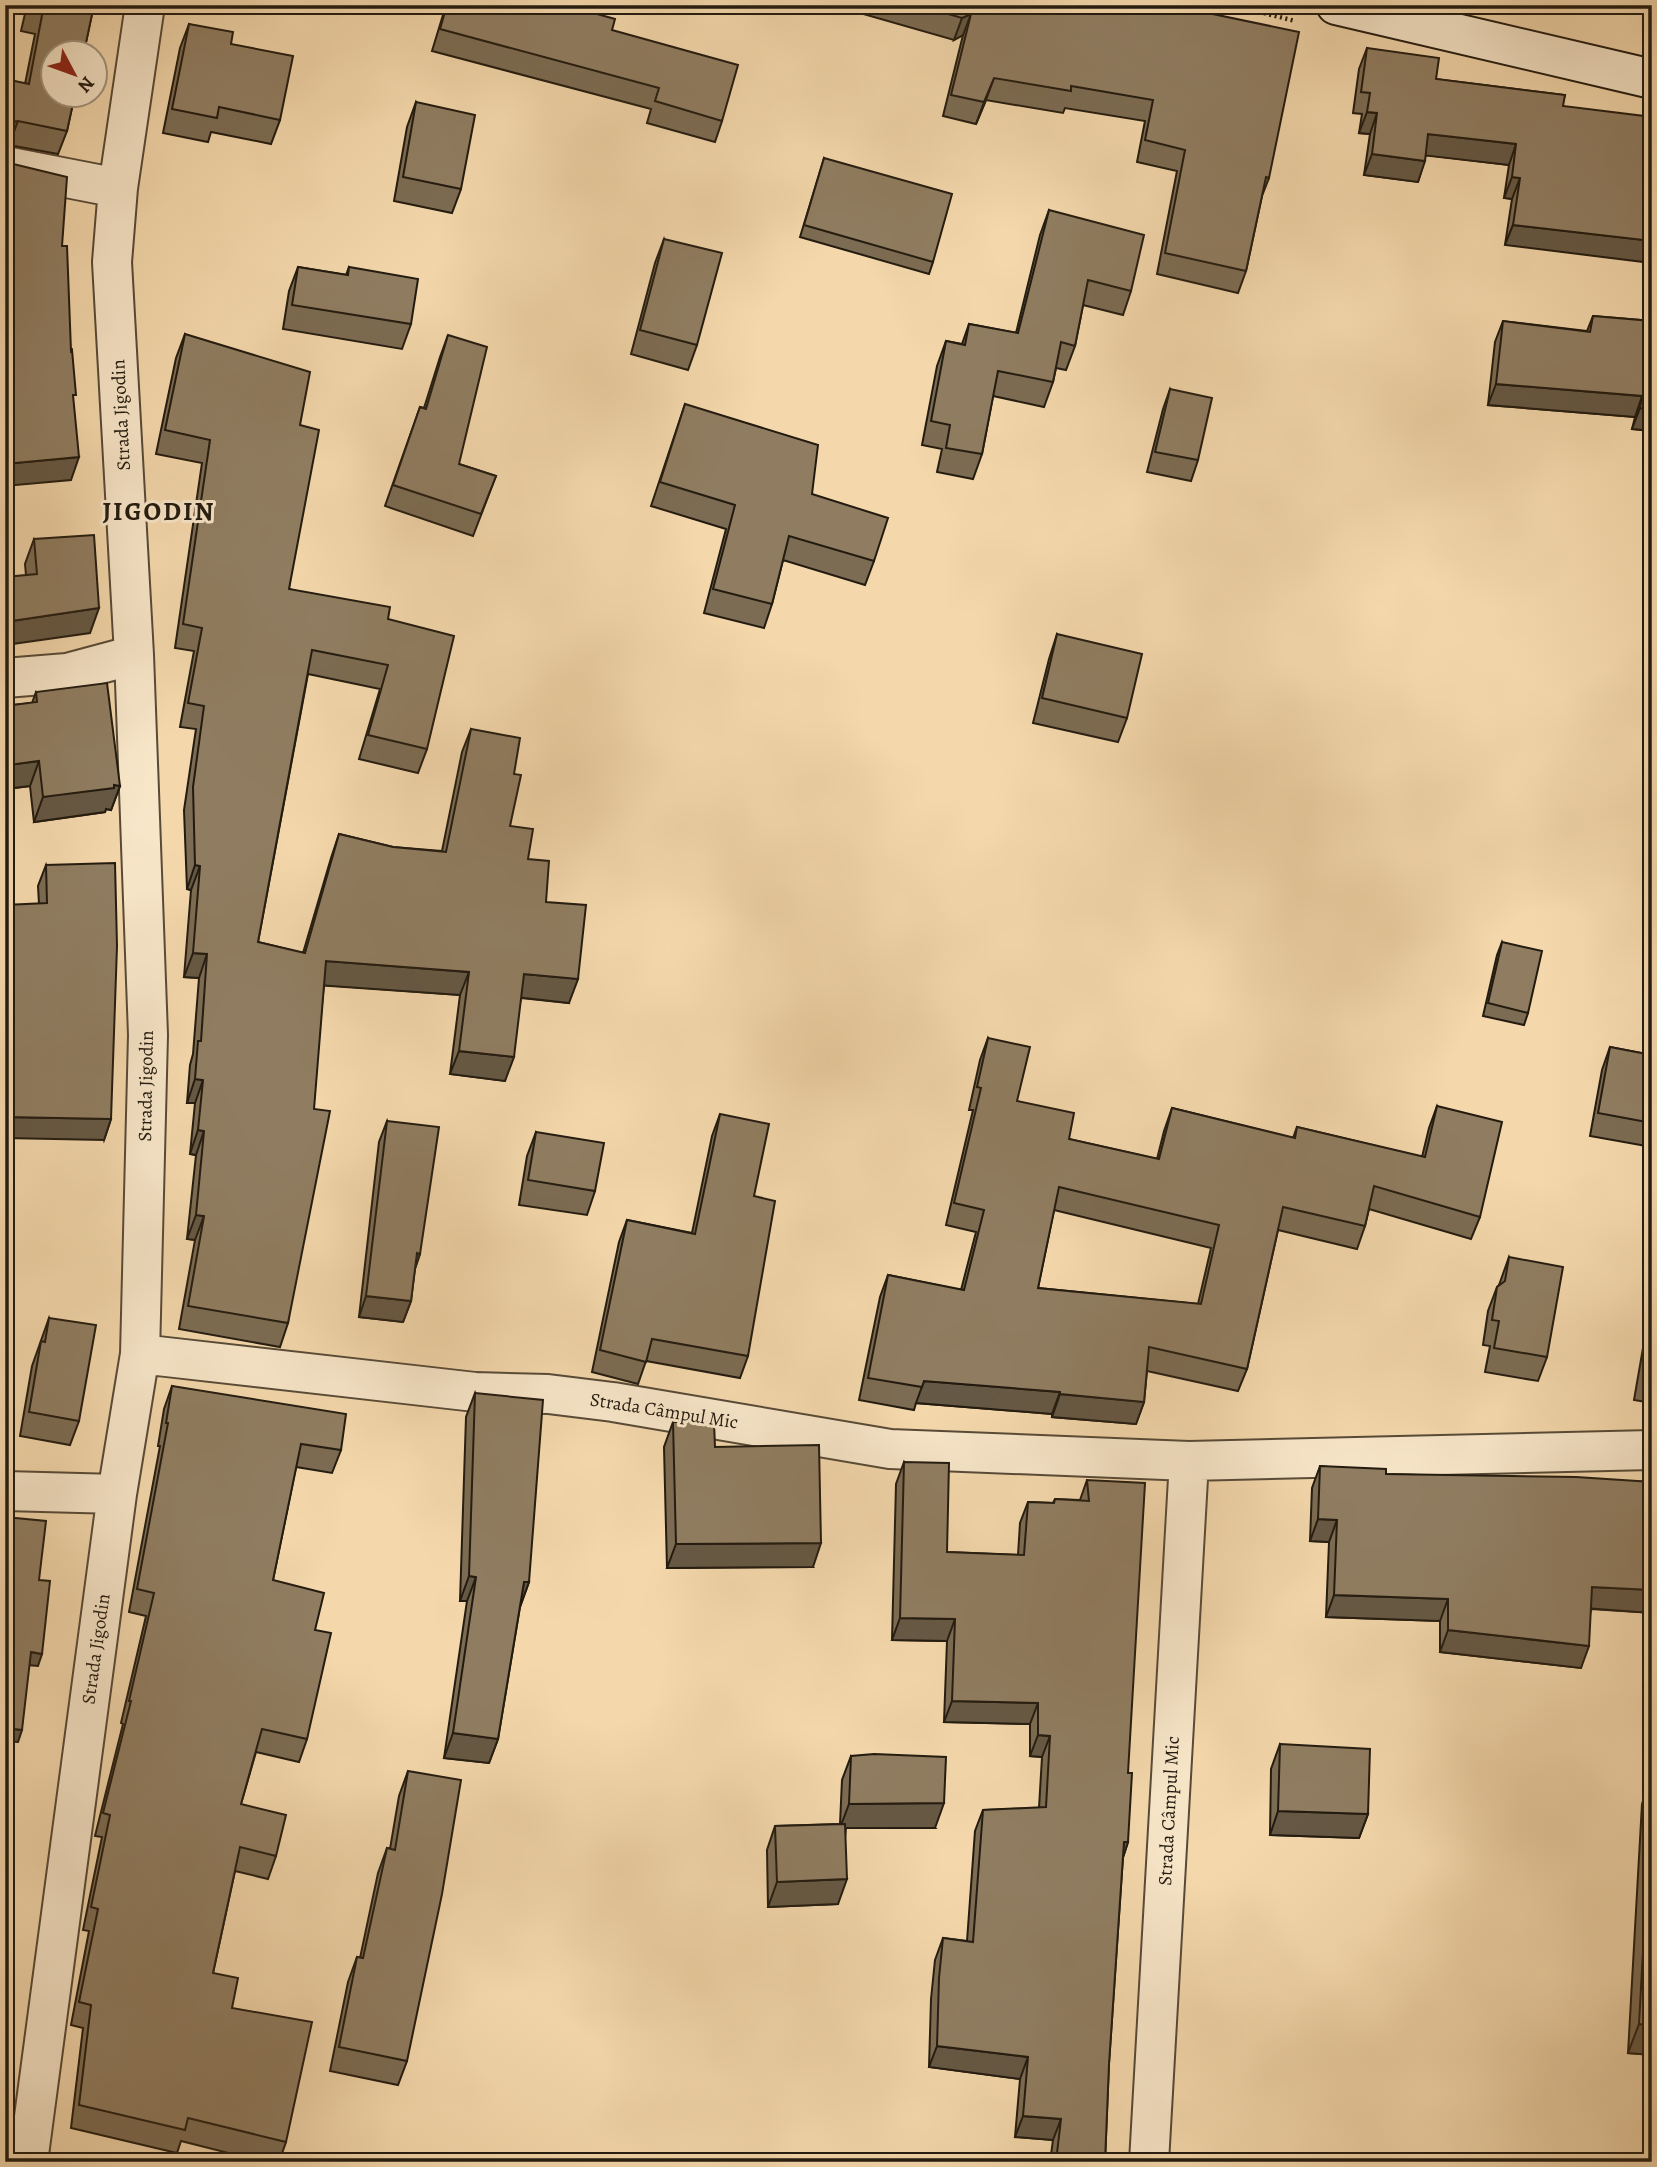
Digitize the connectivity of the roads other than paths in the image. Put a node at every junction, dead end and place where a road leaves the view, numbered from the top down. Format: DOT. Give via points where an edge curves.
graph roads {
  1 [pos="145,5"];
  2 [pos="1336,5"];
  3 [pos="1652,79"];
  4 [pos="5,166"];
  5 [pos="118,188"];
  6 [pos="134,655"];
  7 [pos="5,678"];
  8 [pos="141,1354"];
  9 [pos="1652,1450"];
  10 [pos="1189,1461"];
  11 [pos="5,1492"];
  12 [pos="117,1494"];
  13 [pos="28,2162"];
  14 [pos="1149,2162"];
  1 -- 5 [label="street, Strada Jigodin"];
  2 -- 3 [label="street"];
  4 -- 5 [label="street"];
  5 -- 6 [label="street, Strada Jigodin" via="113,262"];
  6 -- 7 [label="street" via="67,673"];
  6 -- 8 [label="street, Strada Jigodin" via="148,1035"];
  8 -- 10 [label="street, Strada Câmpul Mic" via="475,1392 612,1402 890,1449"];
  8 -- 12 [label="street, Strada Jigodin"];
  9 -- 10 [label="street, Strada Câmpul Mic"];
  10 -- 14 [label="street, Strada Câmpul Mic"];
  11 -- 12 [label="street"];
  12 -- 13 [label="street, Strada Jigodin"];
}
